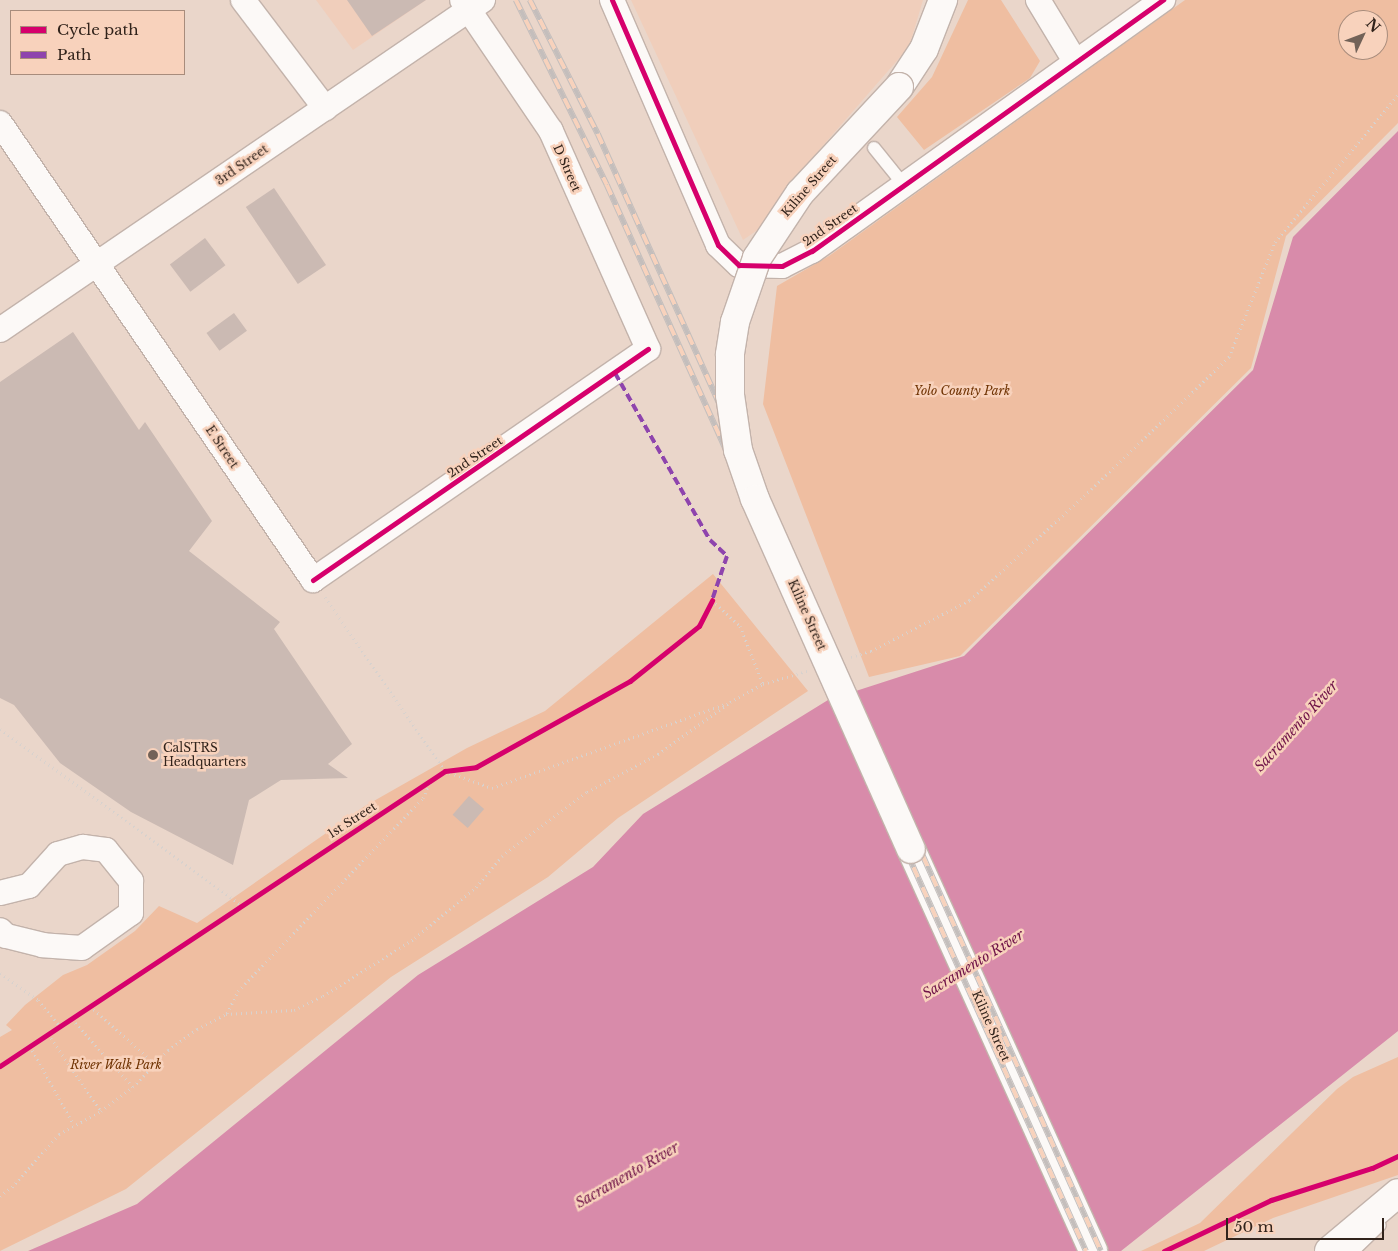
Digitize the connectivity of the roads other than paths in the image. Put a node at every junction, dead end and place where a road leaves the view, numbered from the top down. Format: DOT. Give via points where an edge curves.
graph roads {
  1 [pos="243,0"];
  2 [pos="612,0"];
  3 [pos="943,0"];
  4 [pos="1038,0"];
  5 [pos="1163,0"];
  6 [pos="471,3"];
  7 [pos="1075,61"];
  8 [pos="324,108"];
  9 [pos="0,123"];
  10 [pos="874,148"];
  11 [pos="904,184"];
  12 [pos="97,265"];
  13 [pos="0,330"];
  14 [pos="648,349"];
  15 [pos="313,580"];
  16 [pos="0,893"];
  17 [pos="0,930"];
  18 [pos="1398,1193"];
  19 [pos="1398,1210"];
  20 [pos="1093,1251"];
  21 [pos="1329,1251"];
  22 [pos="1353,1251"];
  1 -- 8 [label="street"];
  2 -- 11 [label="street, 2nd Street" via="718,245 739,265 782,266 812,251"];
  3 -- 20 [label="main road, Kiline Street, bridge" via="924,49 899,87 800,193 757,258 744,289 730,355 733,425 743,467 758,507"];
  4 -- 7 [label="street"];
  5 -- 7 [label="street, 2nd Street"];
  6 -- 8 [label="street, 3rd Street"];
  6 -- 14 [label="street, D Street" via="551,131"];
  7 -- 11 [label="street, 2nd Street"];
  8 -- 12 [label="street, 3rd Street"];
  9 -- 12 [label="street, E Street"];
  10 -- 11 [label="lane"];
  12 -- 13 [label="street, 3rd Street"];
  12 -- 15 [label="street, E Street"];
  14 -- 15 [label="street, 2nd Street"];
  16 -- 17 [label="street" via="29,886 58,854 83,847 106,850 131,881 131,913 82,948 43,945 6,936"];
  18 -- 21 [label="main road"];
  19 -- 22 [label="lane"];
}
